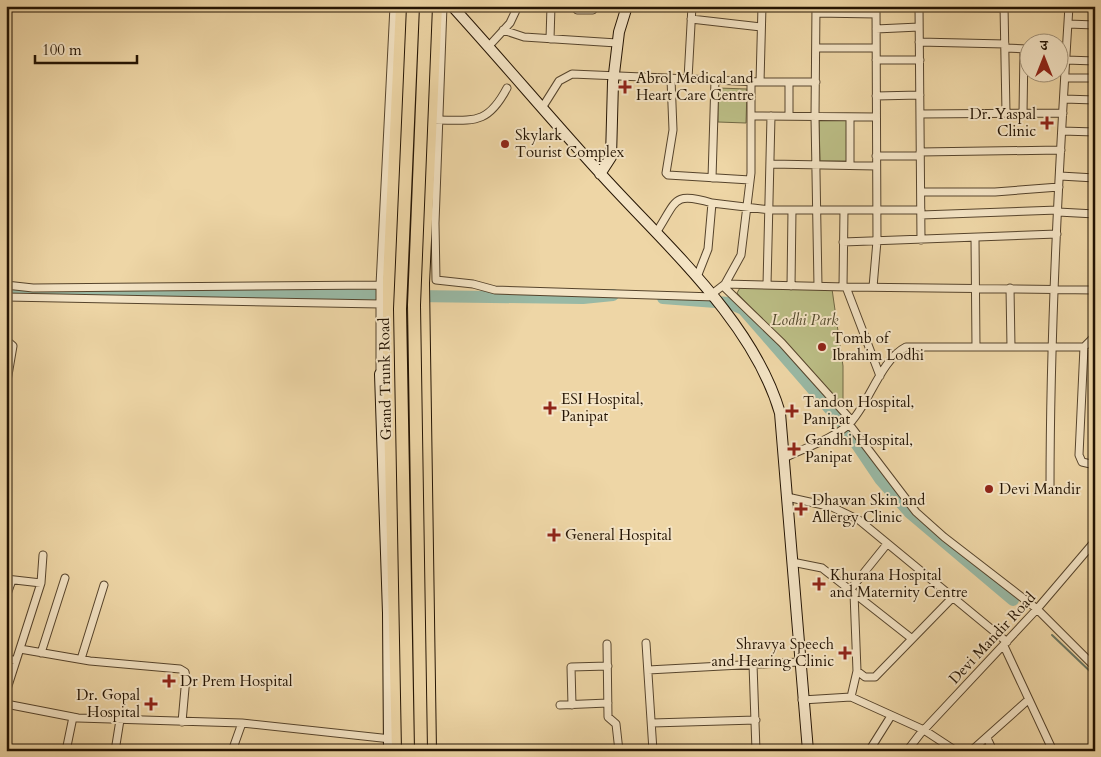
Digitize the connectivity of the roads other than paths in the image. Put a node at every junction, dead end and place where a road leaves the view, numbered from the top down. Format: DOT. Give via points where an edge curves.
graph roads {
  1 [pos="394,6"];
  2 [pos="402,6"];
  3 [pos="413,6"];
  4 [pos="426,6"];
  5 [pos="436,6"];
  6 [pos="443,6"];
  7 [pos="452,6"];
  8 [pos="518,6"];
  9 [pos="551,6"];
  10 [pos="575,6"];
  11 [pos="595,6"];
  12 [pos="626,6"];
  13 [pos="692,6"];
  14 [pos="762,6"];
  15 [pos="1068,6"];
  16 [pos="919,7"];
  17 [pos="1004,7"];
  18 [pos="816,10"];
  19 [pos="876,10"];
  20 [pos="691,19"];
  21 [pos="1068,24"];
  22 [pos="1095,25"];
  23 [pos="761,26"];
  24 [pos="919,27"];
  25 [pos="876,29"];
  26 [pos="503,30"];
  27 [pos="1066,32"];
  28 [pos="550,39"];
  29 [pos="919,42"];
  30 [pos="617,43"];
  31 [pos="488,46"];
  32 [pos="1005,46"];
  33 [pos="816,48"];
  34 [pos="876,48"];
  35 [pos="1018,48"];
  36 [pos="876,60"];
  37 [pos="920,60"];
  38 [pos="1068,60"];
  39 [pos="1095,61"];
  40 [pos="614,77"];
  41 [pos="1068,78"];
  42 [pos="1095,78"];
  43 [pos="671,79"];
  44 [pos="688,80"];
  45 [pos="715,80"];
  46 [pos="751,82"];
  47 [pos="760,82"];
  48 [pos="788,82"];
  49 [pos="816,82"];
  50 [pos="1024,82"];
  51 [pos="1065,82"];
  52 [pos="507,88"];
  53 [pos="920,95"];
  54 [pos="876,96"];
  55 [pos="1064,99"];
  56 [pos="1095,100"];
  57 [pos="542,108"];
  58 [pos="1006,113"];
  59 [pos="1023,113"];
  60 [pos="1063,113"];
  61 [pos="920,114"];
  62 [pos="751,116"];
  63 [pos="772,116"];
  64 [pos="789,116"];
  65 [pos="815,117"];
  66 [pos="850,117"];
  67 [pos="876,117"];
  68 [pos="434,120"];
  69 [pos="393,121"];
  70 [pos="1062,131"];
  71 [pos="1095,132"];
  72 [pos="1061,150"];
  73 [pos="920,154"];
  74 [pos="876,156"];
  75 [pos="771,164"];
  76 [pos="816,165"];
  77 [pos="850,165"];
  78 [pos="876,166"];
  79 [pos="600,174"];
  80 [pos="1060,176"];
  81 [pos="712,178"];
  82 [pos="1095,178"];
  83 [pos="750,180"];
  84 [pos="1059,187"];
  85 [pos="920,192"];
  86 [pos="712,203"];
  87 [pos="746,208"];
  88 [pos="770,210"];
  89 [pos="792,210"];
  90 [pos="817,210"];
  91 [pos="844,210"];
  92 [pos="877,210"];
  93 [pos="1058,211"];
  94 [pos="921,212"];
  95 [pos="1095,214"];
  96 [pos="656,233"];
  97 [pos="1057,234"];
  98 [pos="975,238"];
  99 [pos="921,240"];
  100 [pos="843,242"];
  101 [pos="877,242"];
  102 [pos="697,277"];
  103 [pos="6,285"];
  104 [pos="724,285"];
  105 [pos="767,285"];
  106 [pos="383,286"];
  107 [pos="791,286"];
  108 [pos="818,286"];
  109 [pos="845,287"];
  110 [pos="874,287"];
  111 [pos="975,288"];
  112 [pos="1010,288"];
  113 [pos="1055,289"];
  114 [pos="1095,290"];
  115 [pos="6,297"];
  116 [pos="717,298"];
  117 [pos="383,305"];
  118 [pos="1095,336"];
  119 [pos="6,340"];
  120 [pos="976,346"];
  121 [pos="1010,347"];
  122 [pos="1053,347"];
  123 [pos="1084,347"];
  124 [pos="385,374"];
  125 [pos="880,376"];
  126 [pos="6,386"];
  127 [pos="850,423"];
  128 [pos="784,458"];
  129 [pos="391,462"];
  130 [pos="424,462"];
  131 [pos="1095,465"];
  132 [pos="1050,490"];
  133 [pos="787,497"];
  134 [pos="1095,541"];
  135 [pos="887,544"];
  136 [pos="43,555"];
  137 [pos="792,562"];
  138 [pos="65,578"];
  139 [pos="9,579"];
  140 [pos="41,583"];
  141 [pos="104,586"];
  142 [pos="852,591"];
  143 [pos="6,597"];
  144 [pos="953,597"];
  145 [pos="1037,609"];
  146 [pos="911,638"];
  147 [pos="646,643"];
  148 [pos="607,644"];
  149 [pos="1006,644"];
  150 [pos="20,649"];
  151 [pos="41,653"];
  152 [pos="6,658"];
  153 [pos="81,659"];
  154 [pos="16,661"];
  155 [pos="799,662"];
  156 [pos="753,664"];
  157 [pos="608,666"];
  158 [pos="1095,667"];
  159 [pos="648,670"];
  160 [pos="857,671"];
  161 [pos="6,692"];
  162 [pos="851,697"];
  163 [pos="802,700"];
  164 [pos="1028,700"];
  165 [pos="608,703"];
  166 [pos="6,704"];
  167 [pos="560,705"];
  168 [pos="572,705"];
  169 [pos="891,716"];
  170 [pos="72,717"];
  171 [pos="120,720"];
  172 [pos="756,720"];
  173 [pos="182,722"];
  174 [pos="242,723"];
  175 [pos="652,724"];
  176 [pos="924,730"];
  177 [pos="986,738"];
  178 [pos="395,743"];
  179 [pos="66,751"];
  180 [pos="115,751"];
  181 [pos="232,751"];
  182 [pos="389,751"];
  183 [pos="408,751"];
  184 [pos="421,751"];
  185 [pos="430,751"];
  186 [pos="619,751"];
  187 [pos="653,751"];
  188 [pos="756,751"];
  189 [pos="808,751"];
  190 [pos="869,751"];
  191 [pos="907,751"];
  192 [pos="956,751"];
  193 [pos="971,751"];
  194 [pos="993,751"];
  195 [pos="1053,751"];
  1 -- 69 [label="street"];
  2 -- 69 [label="highway"];
  3 -- 183 [label="highway, Grand Trunk Road, bridge" via="400,309"];
  4 -- 184 [label="highway, Grand Trunk Road, bridge" via="414,306"];
  5 -- 68 [label="highway"];
  6 -- 68 [label="street"];
  7 -- 31 [label="street"];
  8 -- 26 [label="street"];
  9 -- 28 [label="street"];
  10 -- 11 [label="street" via="577,10 593,10"];
  12 -- 30 [label="street"];
  13 -- 20 [label="street"];
  14 -- 23 [label="street"];
  15 -- 21 [label="street"];
  16 -- 17 [label="street"];
  16 -- 24 [label="street"];
  17 -- 32 [label="street"];
  18 -- 19 [label="street"];
  18 -- 33 [label="street"];
  19 -- 25 [label="street"];
  20 -- 23 [label="street"];
  20 -- 44 [label="street"];
  21 -- 22 [label="street"];
  21 -- 27 [label="street"];
  23 -- 47 [label="street"];
  24 -- 25 [label="street"];
  24 -- 29 [label="street"];
  25 -- 34 [label="street"];
  26 -- 28 [label="street" via="524,37"];
  26 -- 31 [label="street"];
  28 -- 30 [label="street"];
  29 -- 32 [label="street"];
  29 -- 37 [label="street"];
  30 -- 40 [label="street"];
  31 -- 57 [label="street"];
  32 -- 35 [label="street"];
  32 -- 58 [label="street"];
  33 -- 34 [label="street"];
  33 -- 49 [label="street"];
  34 -- 36 [label="street"];
  36 -- 37 [label="street"];
  36 -- 54 [label="street"];
  37 -- 53 [label="street"];
  38 -- 39 [label="street"];
  40 -- 43 [label="street"];
  40 -- 57 [label="street" via="565,76"];
  40 -- 79 [label="street" via="611,157"];
  41 -- 42 [label="street"];
  43 -- 44 [label="street"];
  43 -- 81 [label="street" via="673,130 666,173"];
  44 -- 45 [label="street"];
  45 -- 46 [label="street"];
  45 -- 81 [label="street"];
  46 -- 47 [label="street"];
  46 -- 62 [label="street"];
  47 -- 48 [label="street"];
  48 -- 49 [label="street"];
  48 -- 64 [label="street"];
  49 -- 65 [label="street"];
  50 -- 59 [label="street"];
  51 -- 55 [label="street"];
  52 -- 68 [label="street" via="497,108 483,117"];
  53 -- 54 [label="street"];
  53 -- 61 [label="street"];
  54 -- 67 [label="street"];
  55 -- 56 [label="street"];
  55 -- 60 [label="street"];
  57 -- 79 [label="street"];
  58 -- 59 [label="street"];
  58 -- 61 [label="street"];
  59 -- 60 [label="street"];
  60 -- 70 [label="street"];
  61 -- 73 [label="street"];
  62 -- 63 [label="street"];
  62 -- 83 [label="street"];
  63 -- 64 [label="street"];
  63 -- 75 [label="street"];
  64 -- 65 [label="street"];
  65 -- 66 [label="street"];
  65 -- 76 [label="street"];
  66 -- 67 [label="street"];
  66 -- 77 [label="street"];
  67 -- 74 [label="street"];
  68 -- 69 [label="street"];
  68 -- 116 [label="street" via="434,275 437,281 473,284 495,290"];
  68 -- 130 [label="highway" via="423,283"];
  69 -- 106 [label="highway"];
  70 -- 71 [label="street"];
  70 -- 72 [label="street"];
  72 -- 73 [label="street"];
  72 -- 80 [label="street"];
  73 -- 74 [label="street"];
  73 -- 85 [label="street"];
  74 -- 78 [label="street"];
  75 -- 76 [label="street"];
  75 -- 88 [label="street"];
  76 -- 77 [label="street"];
  76 -- 90 [label="street"];
  77 -- 78 [label="street"];
  78 -- 92 [label="street"];
  79 -- 96 [label="street"];
  80 -- 82 [label="street"];
  80 -- 84 [label="street"];
  81 -- 83 [label="street"];
  83 -- 87 [label="street"];
  84 -- 85 [label="street" via="995,192"];
  84 -- 93 [label="street"];
  85 -- 94 [label="street"];
  86 -- 87 [label="street"];
  86 -- 96 [label="street" via="690,196 682,197"];
  86 -- 102 [label="street" via="708,248"];
  87 -- 88 [label="street"];
  87 -- 104 [label="street" via="741,255"];
  88 -- 89 [label="street"];
  88 -- 105 [label="street"];
  89 -- 90 [label="street"];
  89 -- 107 [label="street"];
  90 -- 91 [label="street"];
  90 -- 108 [label="street"];
  91 -- 92 [label="street"];
  91 -- 100 [label="street"];
  92 -- 94 [label="street"];
  92 -- 101 [label="street"];
  93 -- 94 [label="street"];
  93 -- 95 [label="street"];
  93 -- 97 [label="street"];
  94 -- 99 [label="street"];
  96 -- 102 [label="street"];
  97 -- 98 [label="street"];
  97 -- 113 [label="street"];
  98 -- 99 [label="street"];
  98 -- 111 [label="street"];
  99 -- 101 [label="street"];
  100 -- 101 [label="street"];
  100 -- 109 [label="street"];
  101 -- 110 [label="street"];
  102 -- 116 [label="street"];
  103 -- 106 [label="street" via="33,288"];
  104 -- 105 [label="street"];
  104 -- 116 [label="street"];
  104 -- 127 [label="street" via="782,343"];
  105 -- 107 [label="street"];
  106 -- 117 [label="highway"];
  107 -- 108 [label="street"];
  108 -- 109 [label="street"];
  109 -- 110 [label="street"];
  109 -- 125 [label="street"];
  110 -- 111 [label="street"];
  111 -- 112 [label="street"];
  111 -- 120 [label="street"];
  112 -- 113 [label="street"];
  112 -- 121 [label="street"];
  113 -- 114 [label="street"];
  113 -- 122 [label="street"];
  115 -- 117 [label="street"];
  116 -- 128 [label="street" via="766,374 780,412"];
  117 -- 124 [label="highway"];
  118 -- 123 [label="street"];
  119 -- 126 [label="street" via="13,346"];
  120 -- 121 [label="street"];
  120 -- 125 [label="street" via="906,347 896,354"];
  121 -- 122 [label="street"];
  122 -- 123 [label="street"];
  122 -- 132 [label="street"];
  123 -- 131 [label="street" via="1079,455 1082,462"];
  124 -- 129 [label="highway"];
  124 -- 178 [label="street" via="388,613"];
  125 -- 127 [label="street"];
  127 -- 128 [label="street"];
  127 -- 145 [label="street" via="916,512 944,538"];
  128 -- 133 [label="street"];
  129 -- 130 [label="highway"];
  129 -- 178 [label="highway"];
  130 -- 185 [label="highway"];
  133 -- 135 [label="street" via="832,507 859,520"];
  133 -- 137 [label="street"];
  134 -- 145 [label="street, Devi Mandir Road"];
  135 -- 142 [label="street"];
  135 -- 144 [label="street"];
  136 -- 140 [label="street"];
  137 -- 142 [label="street" via="822,568"];
  137 -- 155 [label="street"];
  138 -- 151 [label="street"];
  139 -- 140 [label="street"];
  139 -- 143 [label="street"];
  140 -- 150 [label="street"];
  141 -- 153 [label="street"];
  142 -- 146 [label="street"];
  142 -- 160 [label="street"];
  144 -- 146 [label="street"];
  144 -- 149 [label="street"];
  145 -- 149 [label="street, Devi Mandir Road"];
  145 -- 158 [label="street"];
  146 -- 160 [label="street" via="875,677 865,677"];
  147 -- 159 [label="street"];
  148 -- 157 [label="street"];
  149 -- 164 [label="street"];
  149 -- 176 [label="street, Devi Mandir Road"];
  150 -- 151 [label="street"];
  150 -- 154 [label="street"];
  151 -- 153 [label="street"];
  152 -- 154 [label="street"];
  153 -- 173 [label="street" via="180,670 186,677"];
  154 -- 161 [label="street"];
  155 -- 156 [label="street"];
  155 -- 163 [label="street"];
  156 -- 159 [label="street"];
  156 -- 172 [label="street"];
  157 -- 165 [label="street"];
  157 -- 168 [label="street" via="571,666"];
  159 -- 175 [label="street"];
  160 -- 162 [label="street"];
  162 -- 163 [label="street"];
  162 -- 169 [label="street"];
  163 -- 189 [label="street"];
  164 -- 177 [label="street"];
  164 -- 195 [label="street"];
  165 -- 168 [label="street"];
  165 -- 186 [label="street" via="608,717 616,724"];
  166 -- 170 [label="street"];
  167 -- 168 [label="street"];
  169 -- 176 [label="street"];
  169 -- 190 [label="street"];
  170 -- 171 [label="street"];
  170 -- 179 [label="street"];
  171 -- 173 [label="street"];
  171 -- 180 [label="street"];
  172 -- 175 [label="street"];
  172 -- 188 [label="street"];
  173 -- 174 [label="street"];
  174 -- 178 [label="street"];
  174 -- 181 [label="street"];
  175 -- 187 [label="street"];
  176 -- 191 [label="street, Devi Mandir Road"];
  176 -- 192 [label="street"];
  177 -- 193 [label="street"];
  177 -- 194 [label="street"];
  178 -- 182 [label="street"];
}
